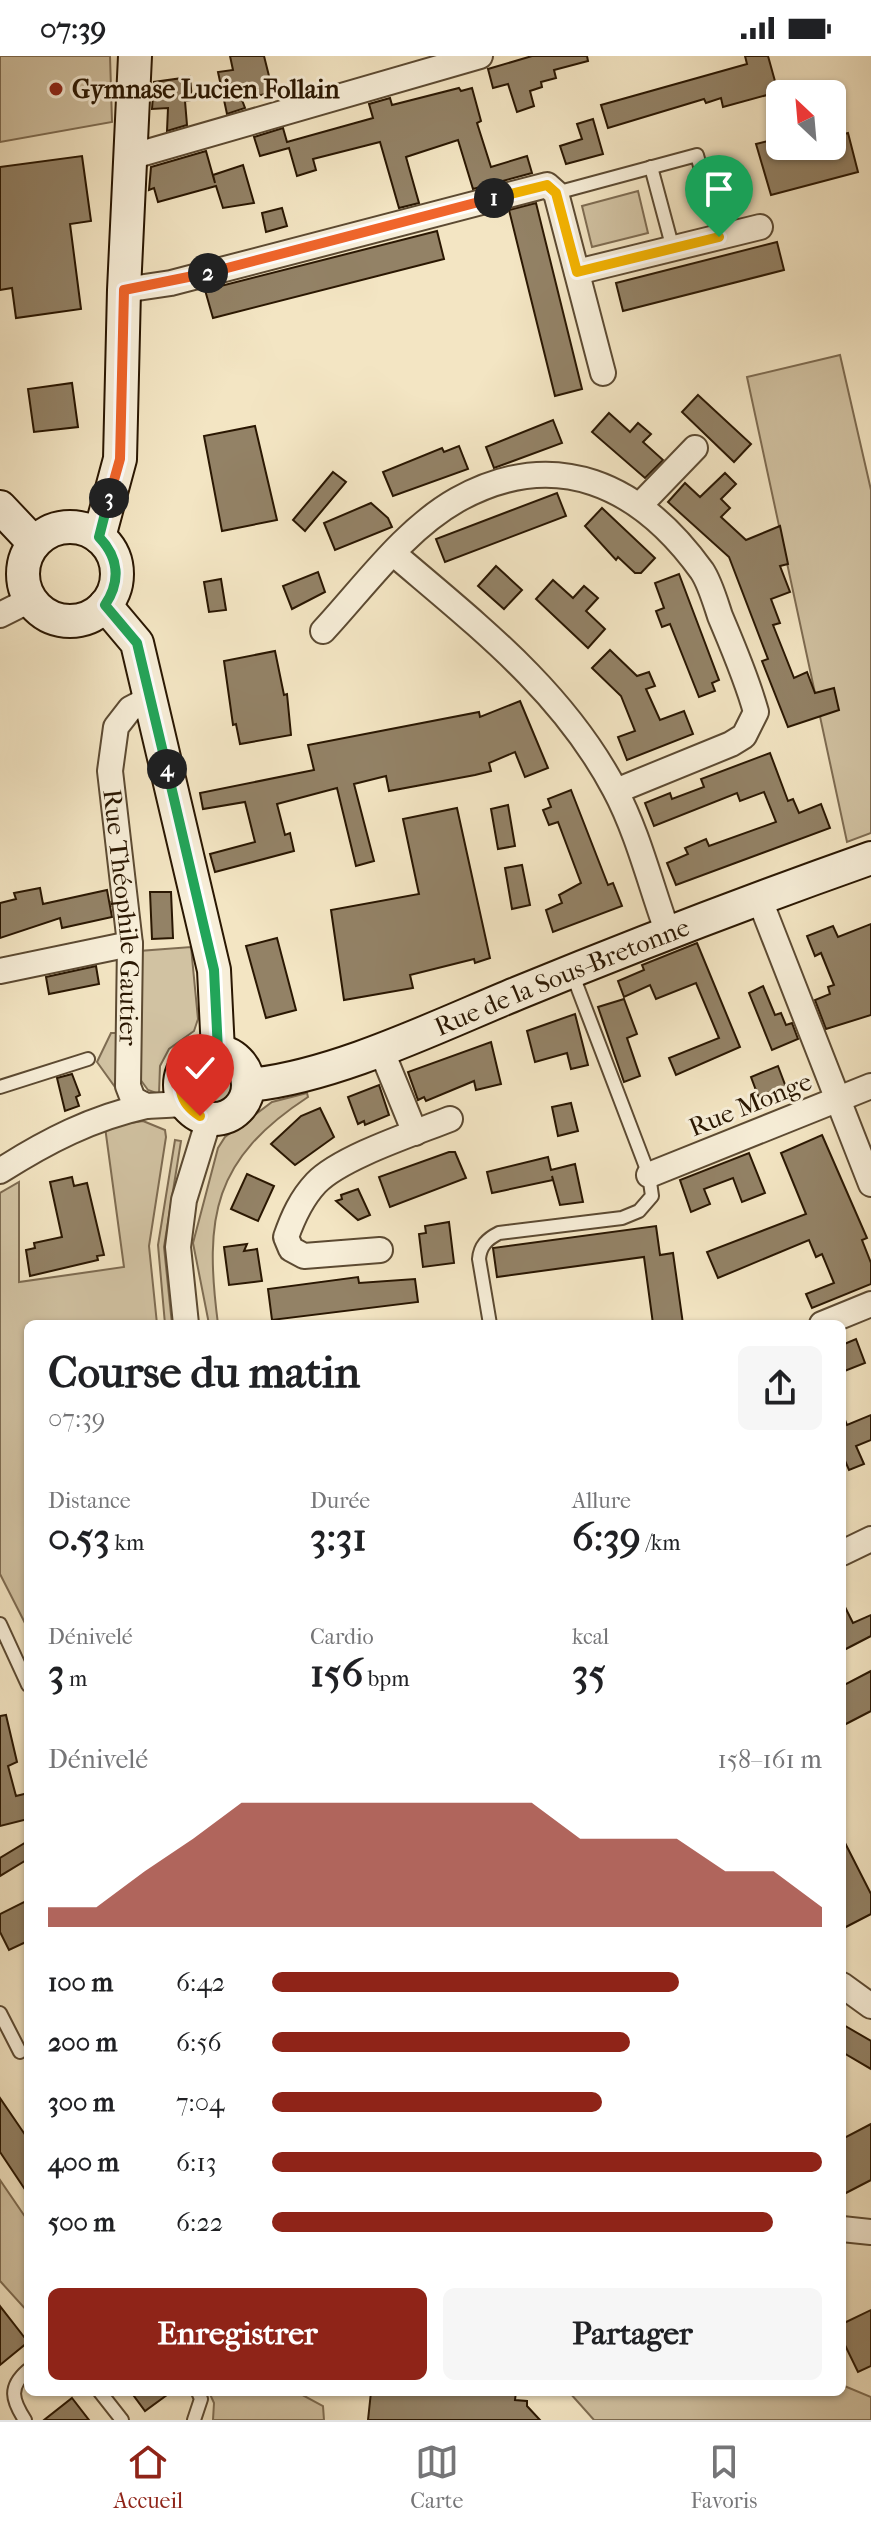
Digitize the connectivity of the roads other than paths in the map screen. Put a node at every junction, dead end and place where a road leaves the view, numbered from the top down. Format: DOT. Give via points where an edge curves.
graph roads {
  1 [pos="135,56"];
  2 [pos="480,56"];
  3 [pos="130,157"];
  4 [pos="651,167"];
  5 [pos="556,193"];
  6 [pos="760,227"];
  7 [pos="719,237"];
  8 [pos="673,249"];
  9 [pos="577,272"];
  10 [pos="124,290"];
  11 [pos="603,373"];
  12 [pos="695,448"];
  13 [pos="641,504"];
  14 [pos="0,507"];
  15 [pos="99,537"];
  16 [pos="34,543"];
  17 [pos="394,554"];
  18 [pos="30,600"];
  19 [pos="105,605"];
  20 [pos="0,615"];
  21 [pos="323,631"];
  22 [pos="151,698"];
  23 [pos="616,791"];
  24 [pos="871,858"];
  25 [pos="759,898"];
  26 [pos="668,933"];
  27 [pos="130,944"];
  28 [pos="0,971"];
  29 [pos="572,971"];
  30 [pos="380,1047"];
  31 [pos="218,1051"];
  32 [pos="88,1059"];
  33 [pos="249,1085"];
  34 [pos="871,1086"];
  35 [pos="0,1087"];
  36 [pos="838,1099"];
  37 [pos="146,1106"];
  38 [pos="197,1112"];
  39 [pos="450,1119"];
  40 [pos="415,1133"];
  41 [pos="0,1171"];
  42 [pos="649,1175"];
  43 [pos="871,1184"];
  44 [pos="380,1250"];
  45 [pos="871,1304"];
  46 [pos="186,1320"];
  47 [pos="489,1320"];
  48 [pos="832,1320"];
  49 [pos="871,1539"];
  50 [pos="846,1551"];
  51 [pos="0,1624"];
  52 [pos="24,1676"];
  53 [pos="846,1988"];
  54 [pos="871,2006"];
  55 [pos="0,2013"];
  56 [pos="20,2052"];
  57 [pos="846,2229"];
  58 [pos="871,2232"];
  59 [pos="24,2375"];
  60 [pos="103,2396"];
  61 [pos="200,2396"];
  62 [pos="25,2420"];
  63 [pos="122,2420"];
  64 [pos="194,2420"];
  1 -- 3 [label="street"];
  2 -- 3 [label="street"];
  3 -- 10 [label="street"];
  4 -- 5 [label="lane"];
  4 -- 7 [label="lane" via="697,155"];
  4 -- 8 [label="lane"];
  5 -- 9 [label="street"];
  5 -- 10 [label="street" via="547,185 171,283"];
  6 -- 7 [label="street"];
  7 -- 8 [label="street"];
  8 -- 9 [label="street"];
  9 -- 11 [label="street"];
  10 -- 15 [label="street" via="120,459"];
  12 -- 13 [label="street"];
  13 -- 17 [label="street" via="606,484 572,474 497,483 457,500"];
  13 -- 23 [label="street" via="704,573 756,712 744,736 731,744"];
  14 -- 16 [label="street"];
  15 -- 16 [label="street" via="72,527 45,534"];
  15 -- 19 [label="street" via="109,548 117,578"];
  16 -- 18 [label="street" via="23,571"];
  17 -- 21 [label="street"];
  17 -- 23 [label="street" via="518,661 572,720"];
  18 -- 19 [label="street" via="66,621 80,620"];
  18 -- 20 [label="street"];
  19 -- 22 [label="street" via="137,643"];
  22 -- 27 [label="street, Rue Théophile Gautier" via="130,709 116,727 110,771"];
  22 -- 31 [label="street" via="214,970"];
  23 -- 26 [label="street"];
  24 -- 25 [label="street, Rue de la Sous-Bretonne"];
  25 -- 26 [label="street, Rue de la Sous-Bretonne"];
  25 -- 36 [label="street"];
  26 -- 29 [label="street, Rue de la Sous-Bretonne"];
  27 -- 28 [label="street"];
  27 -- 37 [label="street, Rue Théophile Gautier" via="128,1086 133,1099"];
  29 -- 30 [label="street, Rue de la Sous-Bretonne"];
  29 -- 42 [label="lane"];
  30 -- 33 [label="street, Rue de la Sous-Bretonne" via="281,1082"];
  30 -- 40 [label="street"];
  31 -- 33 [label="street" via="239,1060"];
  31 -- 38 [label="street" via="196,1055 180,1083"];
  32 -- 35 [label="lane"];
  33 -- 38 [label="street" via="237,1111"];
  34 -- 36 [label="street, Rue Monge"];
  36 -- 42 [label="street, Rue Monge"];
  36 -- 43 [label="street"];
  37 -- 38 [label="street"];
  37 -- 41 [label="street" via="109,1114 56,1137"];
  38 -- 46 [label="street" via="178,1247"];
  39 -- 40 [label="street"];
  40 -- 44 [label="street" via="340,1166 317,1182 296,1209 286,1237 291,1249 304,1256"];
  42 -- 47 [label="lane" via="652,1196 631,1215 489,1238 479,1259"];
  45 -- 48 [label="street"];
  49 -- 50 [label="street"];
  51 -- 52 [label="lane"];
  53 -- 54 [label="street"];
  55 -- 56 [label="lane"];
  57 -- 58 [label="street"];
  59 -- 62 [label="lane" via="14,2387 13,2401"];
  60 -- 63 [label="lane"];
  61 -- 64 [label="lane"];
}
